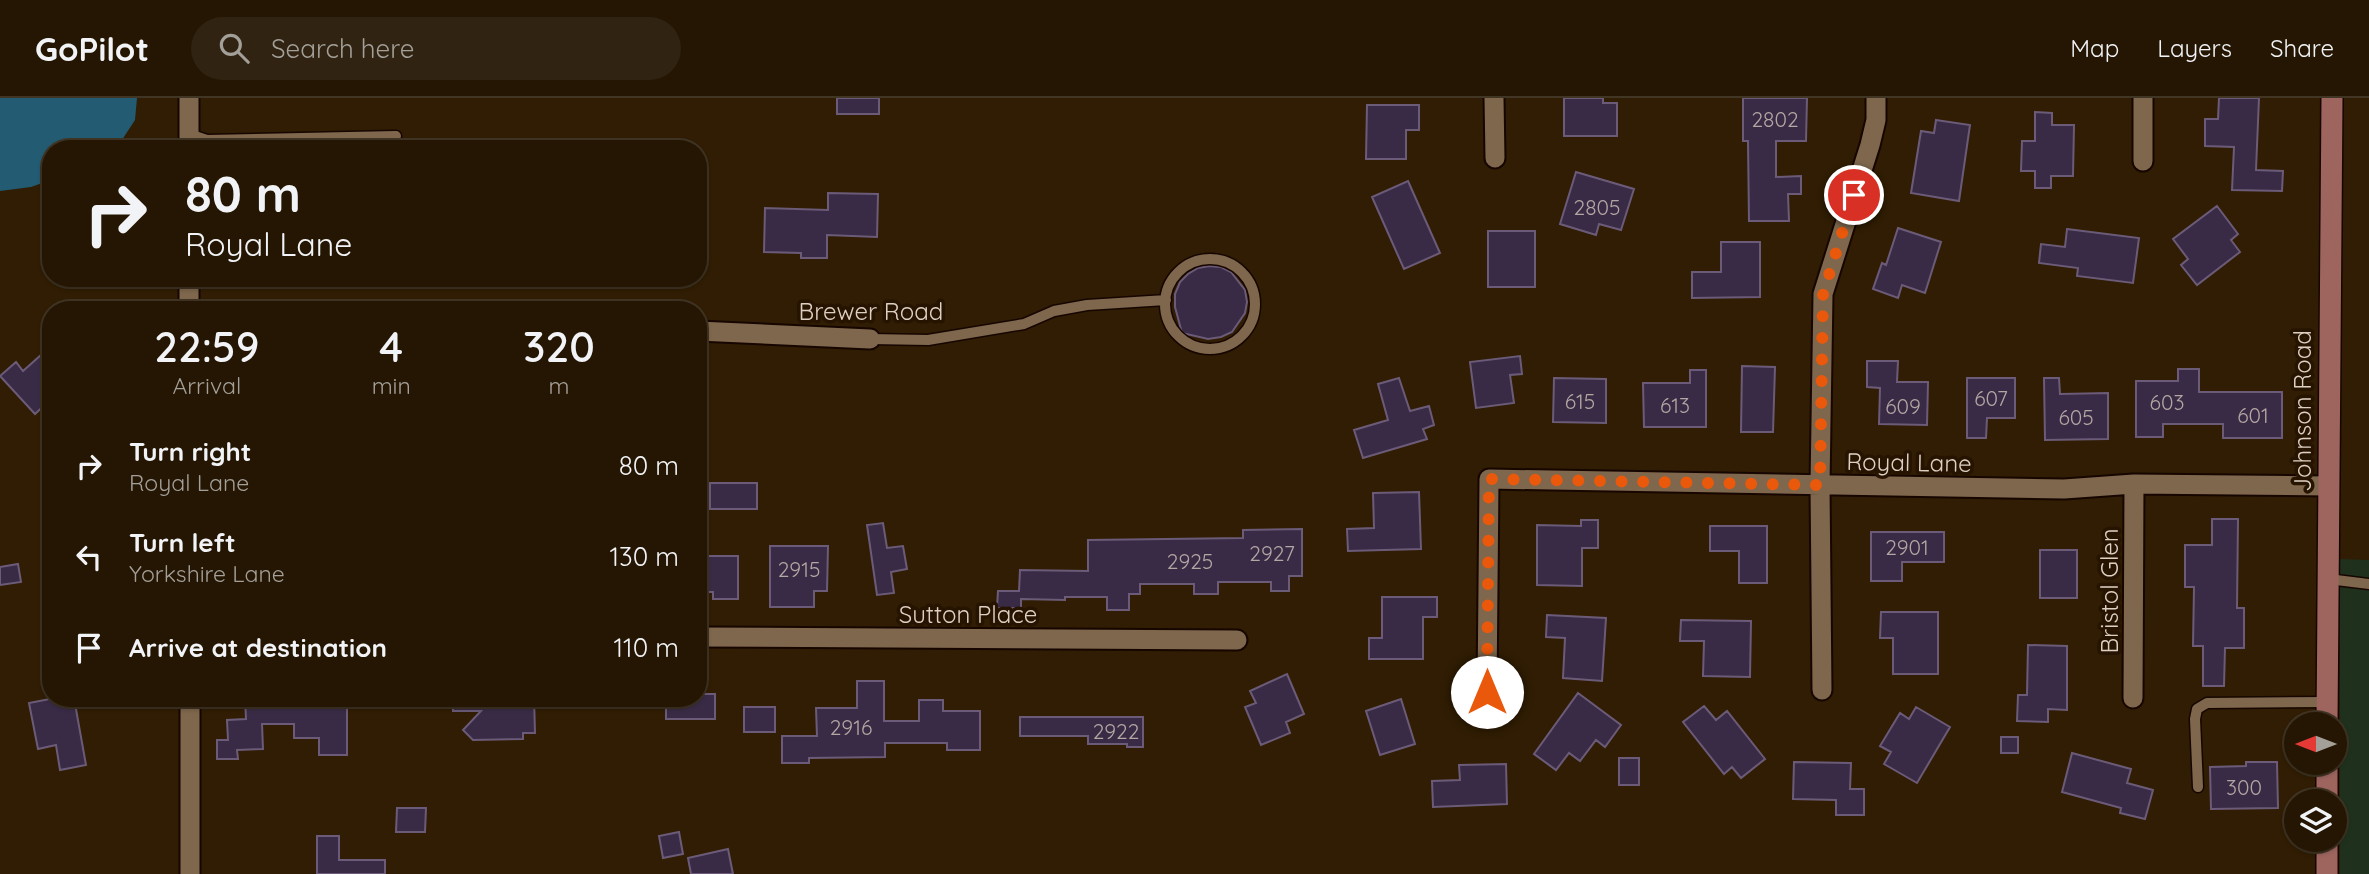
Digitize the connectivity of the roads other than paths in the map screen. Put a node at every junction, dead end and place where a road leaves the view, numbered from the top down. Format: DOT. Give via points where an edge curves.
graph roads {
  1 [pos="189,98"];
  2 [pos="1494,98"];
  3 [pos="1876,98"];
  4 [pos="2143,98"];
  5 [pos="2332,98"];
  6 [pos="396,136"];
  7 [pos="189,140"];
  8 [pos="245,140"];
  9 [pos="1495,158"];
  10 [pos="2143,161"];
  11 [pos="1166,300"];
  12 [pos="707,331"];
  13 [pos="870,339"];
  14 [pos="2134,484"];
  15 [pos="1820,485"];
  16 [pos="2328,486"];
  17 [pos="2327,579"];
  18 [pos="2369,584"];
  19 [pos="707,637"];
  20 [pos="1237,640"];
  21 [pos="1822,690"];
  22 [pos="1487,692"];
  23 [pos="2133,698"];
  24 [pos="2328,702"];
  25 [pos="190,707"];
  26 [pos="2328,712"];
  27 [pos="2198,787"];
  28 [pos="2328,852"];
  29 [pos="190,874"];
  30 [pos="2328,874"];
  1 -- 7 [label="street"];
  2 -- 9 [label="street"];
  3 -- 15 [label="street" via="1870,145 1823,294"];
  4 -- 10 [label="street"];
  5 -- 16 [label="street, Johnson Road"];
  6 -- 8 [label="lane"];
  11 -- 11 [label="lane" via="1170,324 1179,336 1205,349 1233,343 1245,333 1255,306 1247,278 1223,260 1194,262 1181,270 1171,281"];
  11 -- 13 [label="lane, Brewer Road" via="1087,305 1054,311 1024,324 928,340"];
  12 -- 13 [label="street, Brewer Road"];
  14 -- 15 [label="street, Royal Lane" via="2064,489"];
  14 -- 16 [label="street, Royal Lane"];
  14 -- 23 [label="street, Bristol Glen"];
  15 -- 21 [label="street"];
  15 -- 22 [label="street, Royal Lane" via="1489,479"];
  16 -- 17 [label="street, Johnson Road"];
  17 -- 18 [label="lane"];
  17 -- 24 [label="street, Johnson Road"];
  19 -- 20 [label="street, Sutton Place"];
  24 -- 26 [label="street, Johnson Road"];
  24 -- 27 [label="lane" via="2207,703 2197,709"];
  25 -- 29 [label="street"];
  28 -- 30 [label="street"];
}
